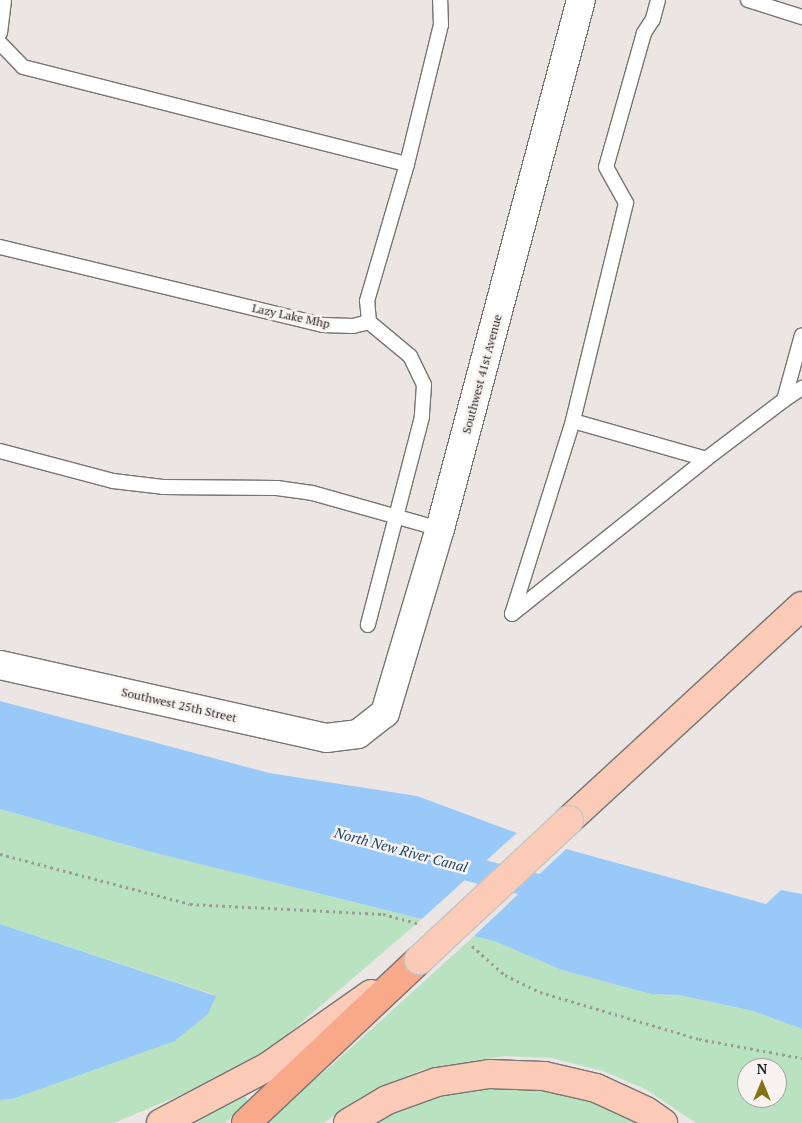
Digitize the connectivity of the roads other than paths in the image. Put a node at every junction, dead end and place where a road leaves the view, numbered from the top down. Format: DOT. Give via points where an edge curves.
graph roads {
  1 [pos="4,0"];
  2 [pos="441,0"];
  3 [pos="582,0"];
  4 [pos="658,0"];
  5 [pos="748,0"];
  6 [pos="782,5"];
  7 [pos="802,17"];
  8 [pos="0,33"];
  9 [pos="0,43"];
  10 [pos="407,164"];
  11 [pos="0,247"];
  12 [pos="369,322"];
  13 [pos="802,335"];
  14 [pos="802,388"];
  15 [pos="784,400"];
  16 [pos="573,421"];
  17 [pos="0,451"];
  18 [pos="706,459"];
  19 [pos="394,516"];
  20 [pos="440,529"];
  21 [pos="802,606"];
  22 [pos="368,624"];
  23 [pos="0,665"];
  24 [pos="358,734"];
  25 [pos="419,960"];
  26 [pos="161,1123"];
  27 [pos="246,1123"];
  28 [pos="348,1123"];
  29 [pos="663,1123"];
  1 -- 8 [label="lane"];
  2 -- 10 [label="lane" via="441,25"];
  3 -- 20 [label="street, Southwest 41st Avenue"];
  4 -- 16 [label="lane" via="653,19 644,33 606,167 626,203"];
  5 -- 6 [label="lane"];
  6 -- 7 [label="lane"];
  9 -- 10 [label="lane" via="23,67"];
  10 -- 12 [label="lane" via="367,301"];
  11 -- 12 [label="lane, Lazy Lake Mhp" via="323,325 353,326"];
  12 -- 19 [label="lane" via="410,356 424,385 422,417"];
  13 -- 15 [label="lane"];
  14 -- 15 [label="lane"];
  15 -- 18 [label="lane"];
  16 -- 18 [label="lane"];
  16 -- 18 [label="lane" via="512,614"];
  17 -- 19 [label="lane" via="113,481 163,486 277,488 312,493"];
  19 -- 20 [label="lane"];
  19 -- 22 [label="lane"];
  20 -- 24 [label="street, Southwest 41st Avenue" via="385,713"];
  21 -- 25 [label="main road, bridge"];
  23 -- 24 [label="street, Southwest 25th Street" via="326,738"];
  25 -- 26 [label="main road" via="269,1066"];
  25 -- 27 [label="highway"];
  28 -- 29 [label="main road" via="386,1100 438,1082 489,1074 544,1076 596,1088 646,1111"];
}
